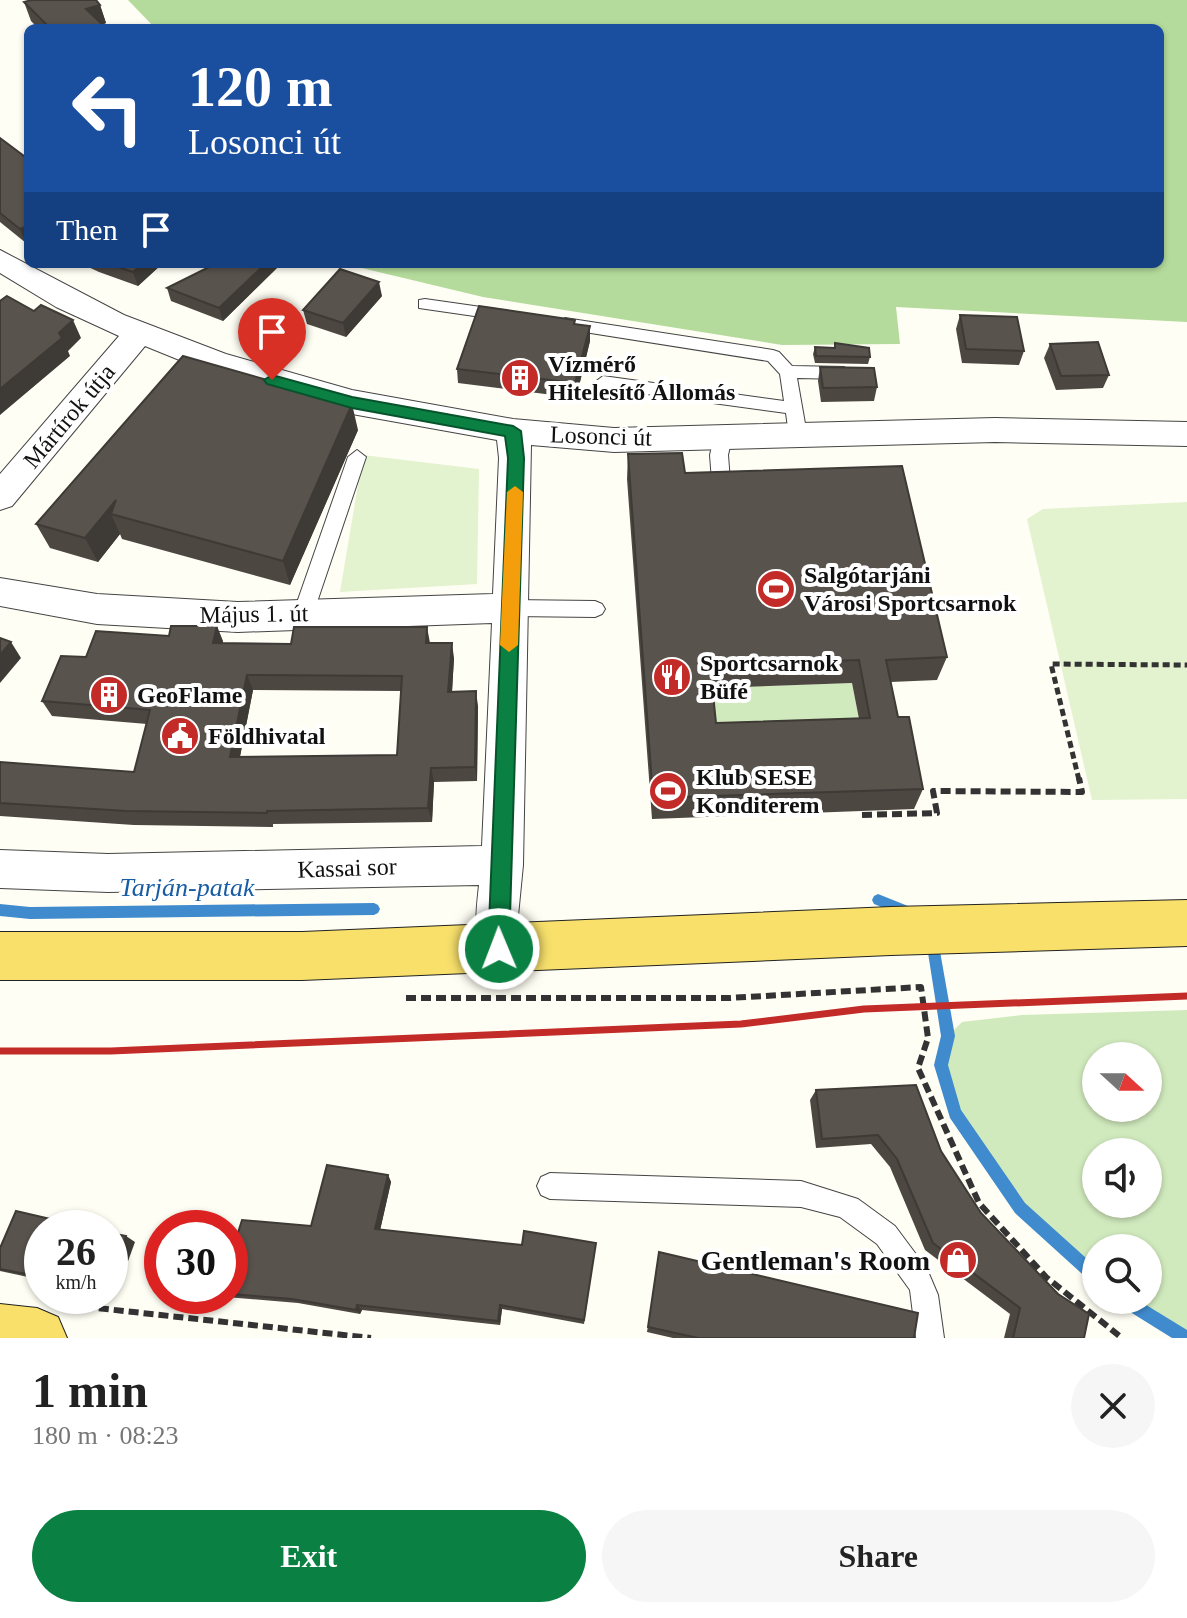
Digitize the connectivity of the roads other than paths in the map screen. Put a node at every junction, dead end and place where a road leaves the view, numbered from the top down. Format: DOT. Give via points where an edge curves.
graph roads {
  1 [pos="0,260"];
  2 [pos="425,304"];
  3 [pos="516,317"];
  4 [pos="547,321"];
  5 [pos="138,334"];
  6 [pos="788,372"];
  7 [pos="857,373"];
  8 [pos="603,382"];
  9 [pos="795,422"];
  10 [pos="513,431"];
  11 [pos="1187,434"];
  12 [pos="723,437"];
  13 [pos="357,457"];
  14 [pos="721,481"];
  15 [pos="0,497"];
  16 [pos="0,592"];
  17 [pos="501,608"];
  18 [pos="595,609"];
  19 [pos="303,614"];
  20 [pos="502,865"];
  21 [pos="0,869"];
  22 [pos="1187,923"];
  23 [pos="499,949"];
  24 [pos="0,956"];
  25 [pos="550,1186"];
  26 [pos="50,1321"];
  27 [pos="0,1334"];
  28 [pos="930,1338"];
  1 -- 5 [label="street, Losonci út"];
  2 -- 3 [label="lane"];
  4 -- 6 [label="lane" via="773,356"];
  5 -- 10 [label="street, Losonci út" via="352,402"];
  5 -- 15 [label="street, Mártírok útja"];
  6 -- 7 [label="lane"];
  6 -- 9 [label="lane"];
  8 -- 9 [label="lane"];
  9 -- 11 [label="street, Losonci út"];
  9 -- 12 [label="street, Losonci út"];
  10 -- 12 [label="street, Losonci út" via="614,440"];
  10 -- 17 [label="street" via="516,458"];
  12 -- 14 [label="lane"];
  13 -- 19 [label="lane"];
  16 -- 19 [label="street, Május 1. út" via="97,609 238,617"];
  17 -- 18 [label="lane"];
  17 -- 19 [label="street, Május 1. út"];
  17 -- 20 [label="street"];
  20 -- 21 [label="street, Kassai sor" via="108,873"];
  20 -- 23 [label="street"];
  22 -- 23 [label="main road"];
  23 -- 24 [label="main road" via="302,956"];
  25 -- 28 [label="lane" via="801,1194 858,1210 889,1237 922,1286"];
  26 -- 27 [label="main road"];
}
